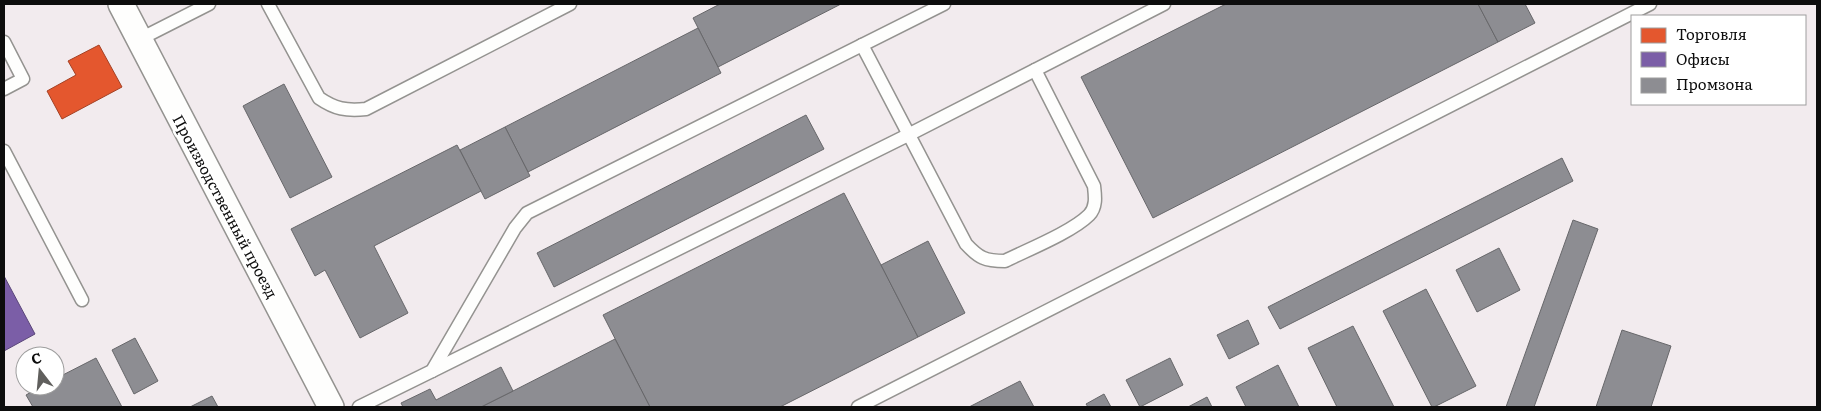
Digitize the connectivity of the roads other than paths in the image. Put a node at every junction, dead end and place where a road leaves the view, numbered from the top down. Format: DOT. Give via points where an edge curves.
graph roads {
  1 [pos="121,4"];
  2 [pos="209,4"];
  3 [pos="268,4"];
  4 [pos="944,4"];
  5 [pos="1164,4"];
  6 [pos="564,5"];
  7 [pos="1644,5"];
  8 [pos="140,40"];
  9 [pos="4,42"];
  10 [pos="862,45"];
  11 [pos="1035,70"];
  12 [pos="4,89"];
  13 [pos="908,135"];
  14 [pos="4,151"];
  15 [pos="82,300"];
  16 [pos="432,371"];
  17 [pos="331,407"];
  18 [pos="359,407"];
  19 [pos="858,407"];
  1 -- 8 [label="street, Производственный проезд"];
  2 -- 8 [label="lane"];
  3 -- 6 [label="lane" via="319,98 332,107 348,111 366,108"];
  4 -- 10 [label="lane"];
  5 -- 11 [label="lane"];
  7 -- 19 [label="lane"];
  8 -- 17 [label="street, Производственный проезд"];
  9 -- 12 [label="lane" via="23,79"];
  10 -- 13 [label="lane"];
  10 -- 16 [label="lane" via="527,213 515,228"];
  11 -- 13 [label="lane"];
  11 -- 13 [label="lane" via="1094,186 1096,199 1090,214 1075,225 1013,257 992,261 978,257 966,244"];
  13 -- 16 [label="lane"];
  14 -- 15 [label="lane"];
  16 -- 18 [label="lane"];
}
